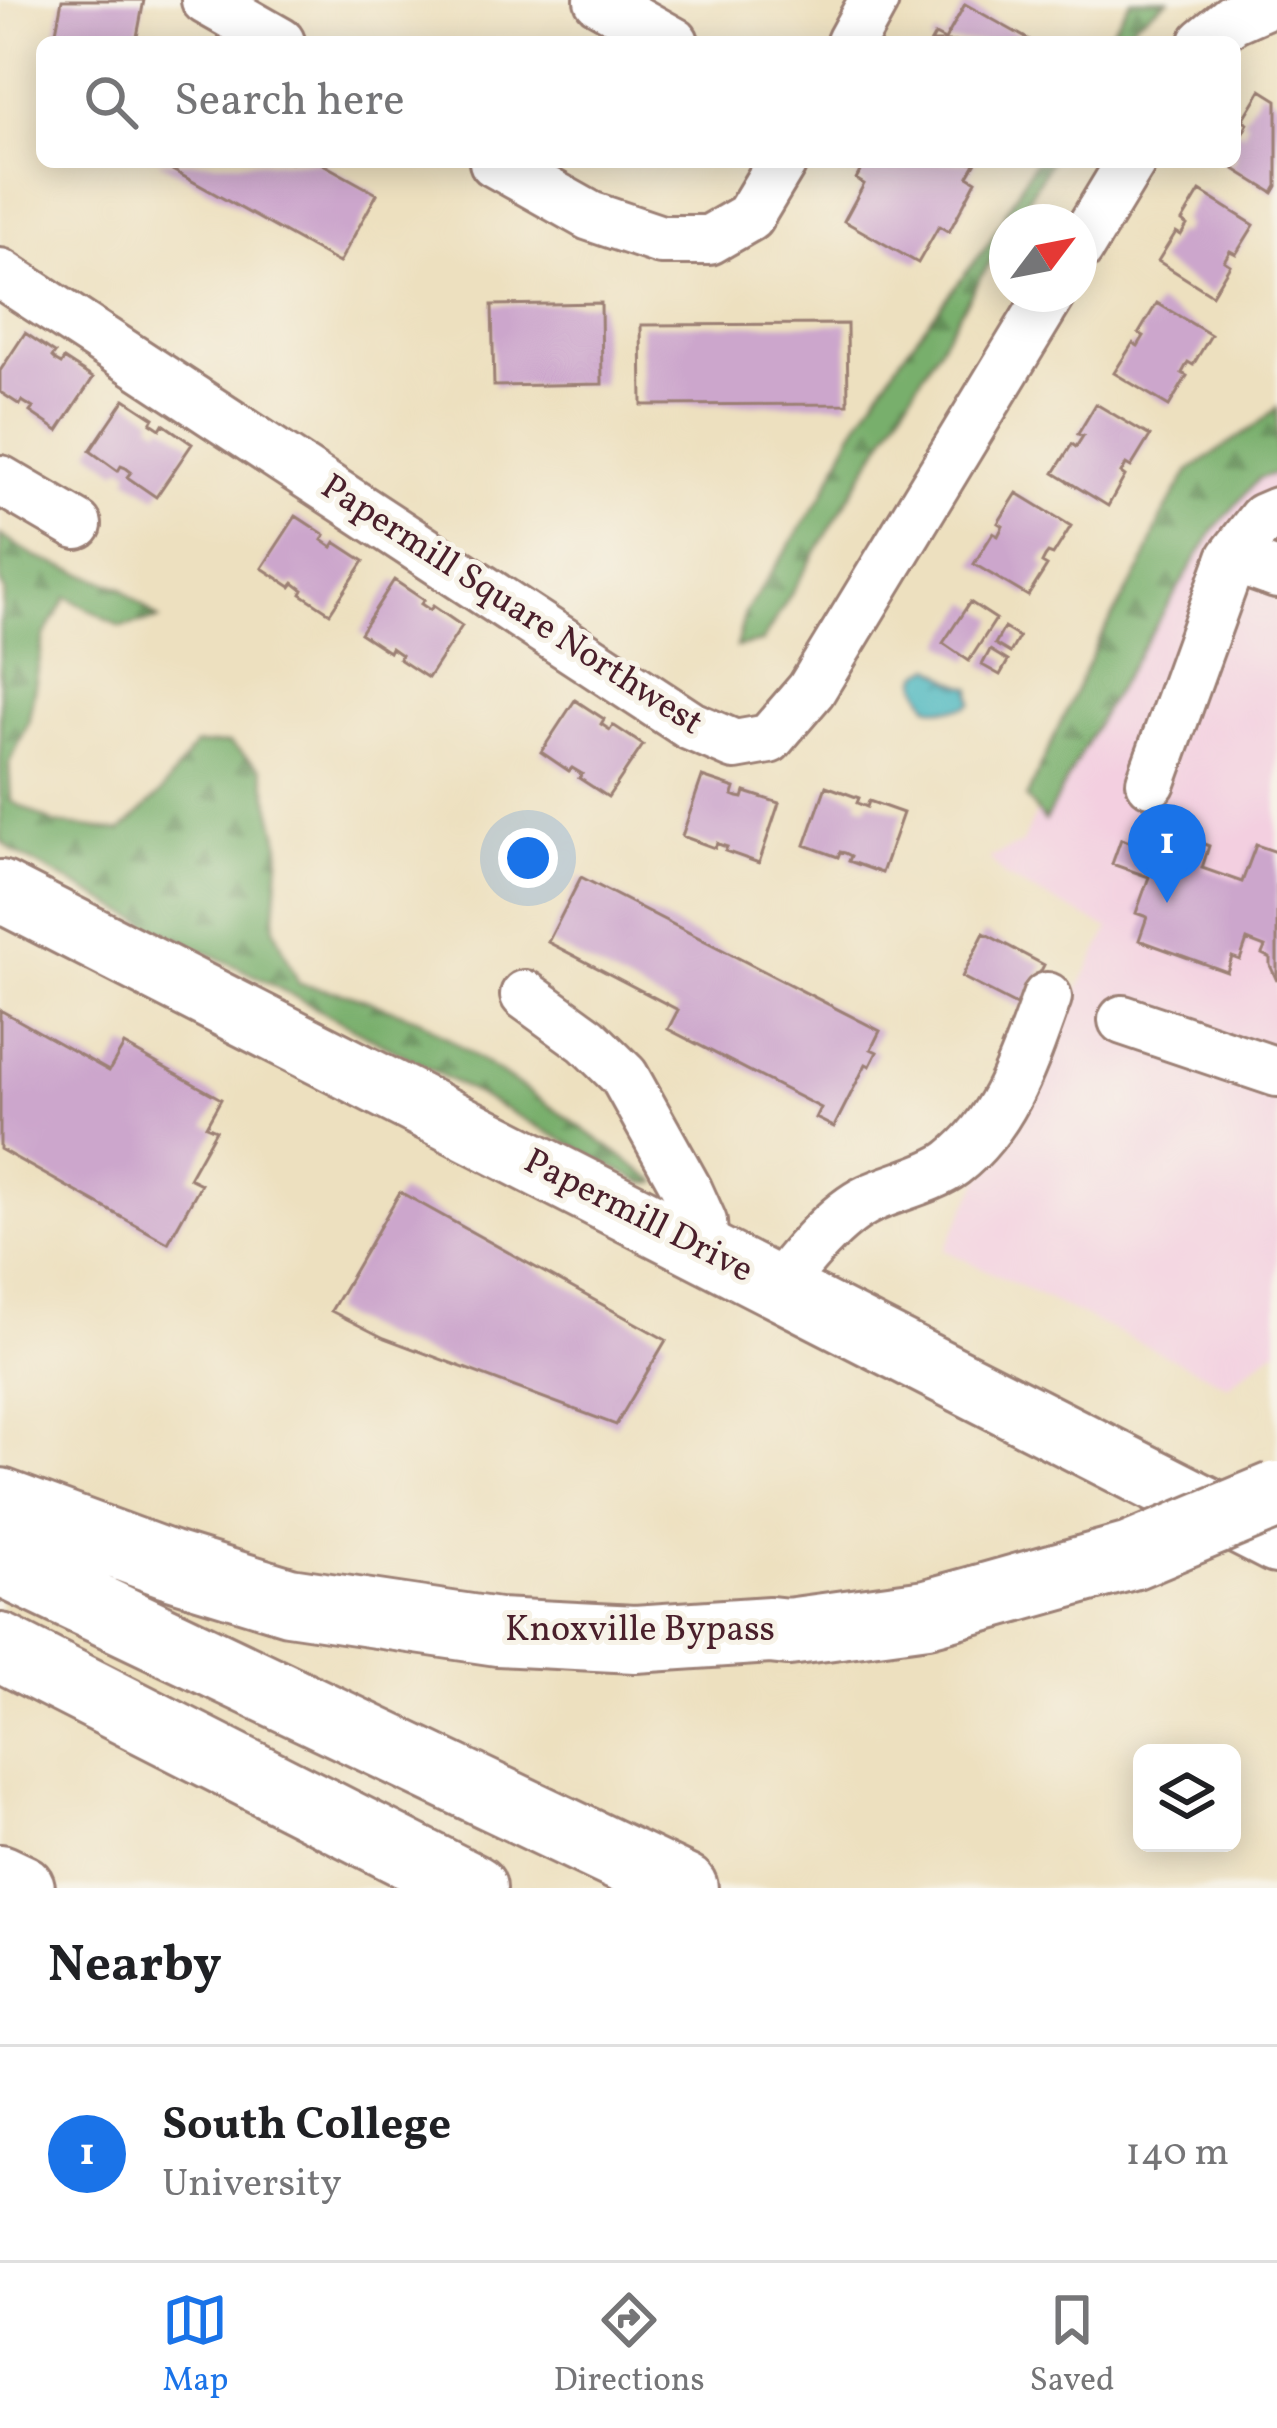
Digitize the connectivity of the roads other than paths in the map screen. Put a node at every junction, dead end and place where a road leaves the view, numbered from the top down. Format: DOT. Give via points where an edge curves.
graph roads {
  1 [pos="206,0"];
  2 [pos="599,0"];
  3 [pos="874,0"];
  4 [pos="1275,0"];
  5 [pos="269,36"];
  6 [pos="663,36"];
  7 [pos="854,36"];
  8 [pos="1211,36"];
  9 [pos="505,168"];
  10 [pos="778,168"];
  11 [pos="1127,168"];
  12 [pos="1097,218"];
  13 [pos="0,273"];
  14 [pos="1040,312"];
  15 [pos="0,480"];
  16 [pos="1277,512"];
  17 [pos="77,526"];
  18 [pos="1232,558"];
  19 [pos="1277,574"];
  20 [pos="1151,782"];
  21 [pos="0,891"];
  22 [pos="525,995"];
  23 [pos="1047,998"];
  24 [pos="1123,1019"];
  25 [pos="1277,1072"];
  26 [pos="704,1251"];
  27 [pos="777,1288"];
  28 [pos="1277,1496"];
  29 [pos="0,1502"];
  30 [pos="1277,1543"];
  31 [pos="0,1562"];
  32 [pos="0,1647"];
  33 [pos="0,1878"];
  34 [pos="677,1885"];
  35 [pos="21,1888"];
  36 [pos="473,1888"];
  1 -- 5 [label="street"];
  2 -- 6 [label="street"];
  3 -- 7 [label="street"];
  4 -- 8 [label="street"];
  9 -- 10 [label="street" via="590,216 662,240 710,240 749,217"];
  11 -- 12 [label="street"];
  13 -- 14 [label="street, Papermill Square Northwest" via="691,726 735,745 769,739 811,690"];
  15 -- 17 [label="street"];
  16 -- 18 [label="street"];
  18 -- 19 [label="street"];
  18 -- 20 [label="street"];
  21 -- 26 [label="main road, Papermill Drive"];
  22 -- 26 [label="street" via="623,1076 688,1191"];
  23 -- 27 [label="street" via="990,1126 952,1165 863,1201"];
  24 -- 25 [label="street"];
  26 -- 27 [label="main road, Papermill Drive"];
  27 -- 30 [label="main road, Papermill Drive"];
  28 -- 29 [label="highway, Knoxville Bypass, bridge" via="1131,1556 927,1613 788,1632 635,1639 498,1632 289,1601"];
  31 -- 34 [label="highway"];
  32 -- 36 [label="highway"];
  33 -- 35 [label="highway"];
}
